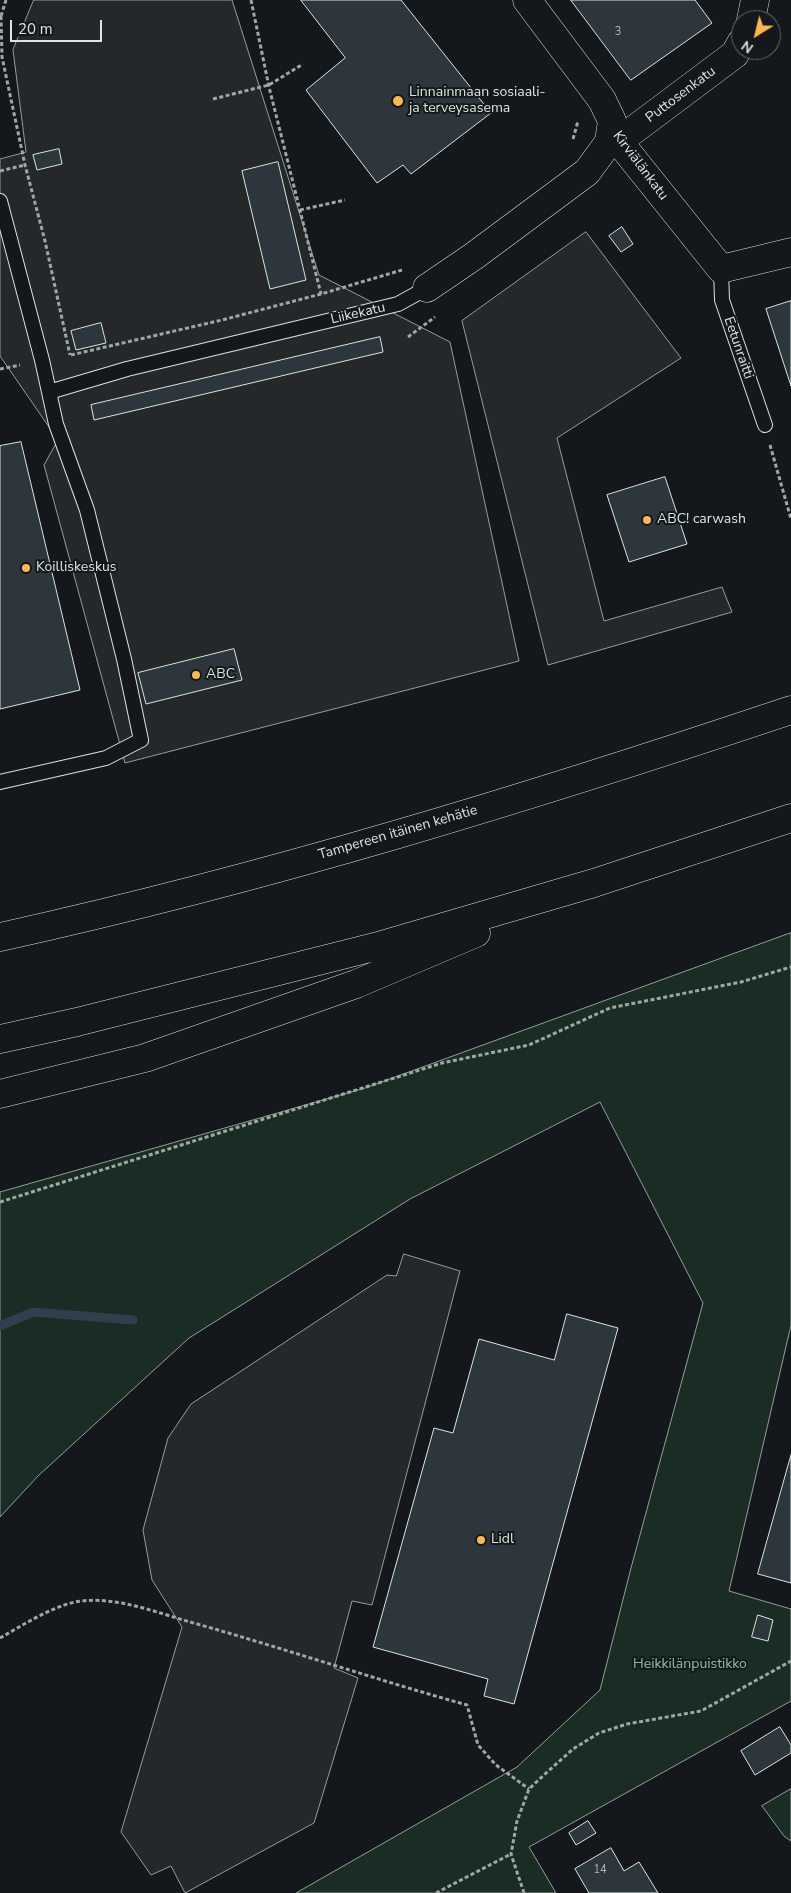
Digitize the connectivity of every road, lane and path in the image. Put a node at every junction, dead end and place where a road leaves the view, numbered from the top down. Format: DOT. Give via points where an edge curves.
graph roads {
  1 [pos="6,0"];
  2 [pos="251,0"];
  3 [pos="527,0"];
  4 [pos="0,17"];
  5 [pos="731,57"];
  6 [pos="303,64"];
  7 [pos="269,85"];
  8 [pos="213,98"];
  9 [pos="612,133"];
  10 [pos="25,166"];
  11 [pos="0,171"];
  12 [pos="0,200"];
  13 [pos="345,200"];
  14 [pos="300,210"];
  15 [pos="791,252"];
  16 [pos="720,268"];
  17 [pos="376,279"];
  18 [pos="427,288"];
  19 [pos="321,294"];
  20 [pos="70,355"];
  21 [pos="42,360"];
  22 [pos="0,369"];
  23 [pos="49,392"];
  24 [pos="765,425"];
  25 [pos="791,519"];
  26 [pos="791,710"];
  27 [pos="0,782"];
  28 [pos="791,818"];
  29 [pos="594,883"];
  30 [pos="111,913"];
  31 [pos="0,918"];
  32 [pos="0,937"];
  33 [pos="791,966"];
  34 [pos="0,1039"];
  35 [pos="0,1094"];
  36 [pos="0,1202"];
  37 [pos="0,1638"];
  38 [pos="791,1660"];
  39 [pos="529,1790"];
  40 [pos="511,1854"];
  41 [pos="436,1893"];
  42 [pos="524,1893"];
  1 -- 4 [label="path"];
  2 -- 7 [label="path"];
  3 -- 9 [label="main road, Kirviälänkatu" via="602,100 612,121"];
  4 -- 10 [label="path" via="2,57"];
  5 -- 9 [label="main road, Puttosenkatu" via="631,132"];
  6 -- 7 [label="path"];
  7 -- 8 [label="path"];
  7 -- 14 [label="path"];
  9 -- 16 [label="main road, Kirviälänkatu"];
  9 -- 18 [label="main road, Liikekatu" via="587,172"];
  10 -- 11 [label="path"];
  10 -- 20 [label="path"];
  12 -- 21 [label="lane"];
  13 -- 14 [label="path"];
  14 -- 19 [label="path"];
  15 -- 16 [label="main road"];
  16 -- 24 [label="lane, Eetunraitti" via="722,300"];
  17 -- 19 [label="path"];
  18 -- 23 [label="lane, Liikekatu" via="398,304 127,369"];
  19 -- 20 [label="path"];
  20 -- 21 [label="path"];
  21 -- 22 [label="path"];
  21 -- 23 [label="lane"];
  23 -- 27 [label="lane" via="56,424 87,510 141,740 106,758"];
  24 -- 25 [label="path"];
  26 -- 30 [label="main road, Tampereen itäinen kehätie" via="658,755 379,840"];
  28 -- 29 [label="main road"];
  29 -- 34 [label="main road" via="382,945"];
  29 -- 35 [label="main road" via="347,987 145,1058"];
  30 -- 31 [label="main road"];
  30 -- 32 [label="main road, Tampereen itäinen kehätie"];
  33 -- 36 [label="path" via="740,982 610,1008 528,1045 442,1063"];
  37 -- 39 [label="path" via="75,1602 96,1601 120,1603 243,1637 467,1705 478,1745 496,1765"];
  38 -- 39 [label="path" via="701,1711 627,1724 599,1733 573,1749"];
  39 -- 40 [label="path" via="517,1821"];
  40 -- 41 [label="path"];
  40 -- 42 [label="path"];
}
